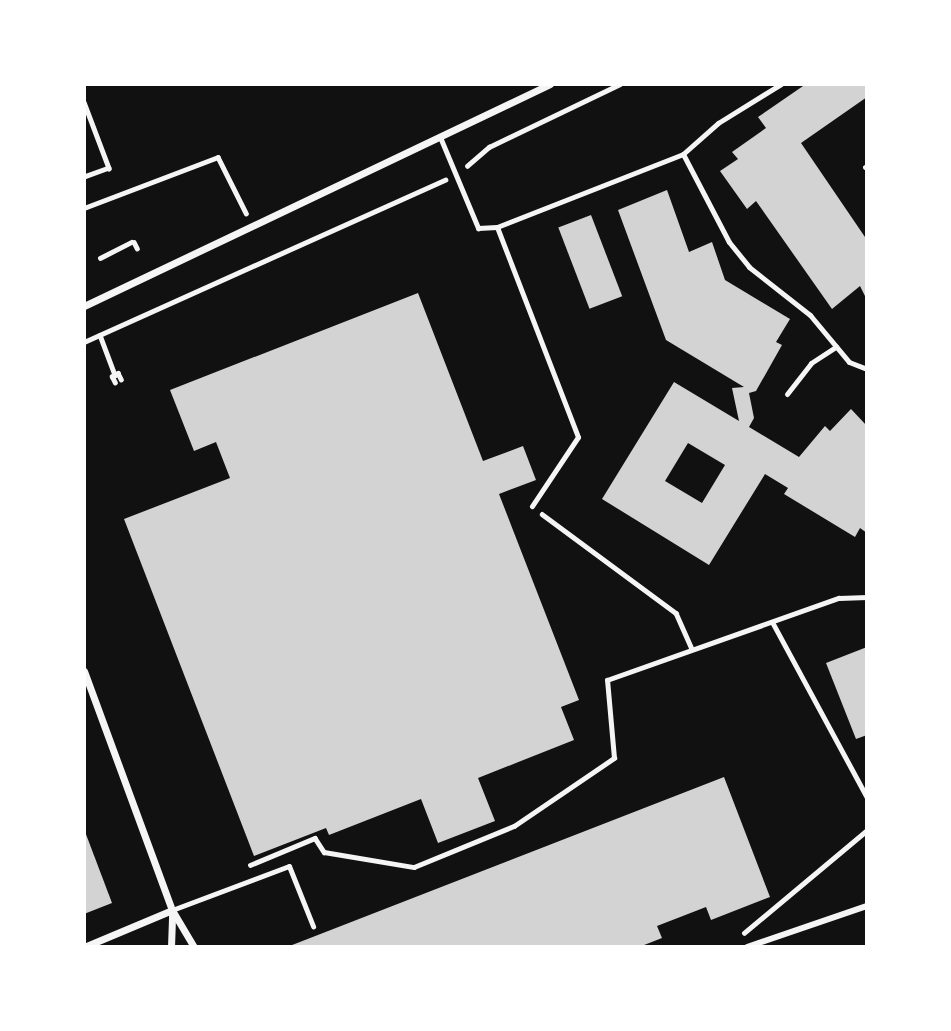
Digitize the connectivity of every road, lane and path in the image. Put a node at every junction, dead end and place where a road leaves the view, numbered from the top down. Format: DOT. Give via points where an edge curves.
graph roads {
  1 [pos="550,84"];
  2 [pos="620,84"];
  3 [pos="781,84"];
  4 [pos="84,102"];
  5 [pos="440,137"];
  6 [pos="683,154"];
  7 [pos="456,175"];
  8 [pos="84,177"];
  9 [pos="237,195"];
  10 [pos="84,208"];
  11 [pos="496,227"];
  12 [pos="134,244"];
  13 [pos="100,258"];
  14 [pos="84,306"];
  15 [pos="100,335"];
  16 [pos="84,342"];
  17 [pos="836,347"];
  18 [pos="867,369"];
  19 [pos="115,375"];
  20 [pos="121,379"];
  21 [pos="115,383"];
  22 [pos="787,394"];
  23 [pos="532,506"];
  24 [pos="867,597"];
  25 [pos="773,623"];
  26 [pos="692,649"];
  27 [pos="84,671"];
  28 [pos="867,797"];
  29 [pos="867,830"];
  30 [pos="288,846"];
  31 [pos="867,906"];
  32 [pos="172,910"];
  33 [pos="313,926"];
  34 [pos="740,937"];
  35 [pos="84,947"];
  36 [pos="171,947"];
  37 [pos="194,947"];
  38 [pos="747,947"];
  1 -- 5 [label="street"];
  2 -- 7 [label="path" via="489,148"];
  3 -- 6 [label="lane" via="718,123"];
  4 -- 8 [label="path" via="110,168"];
  5 -- 7 [label="lane"];
  5 -- 14 [label="street"];
  6 -- 11 [label="lane"];
  6 -- 17 [label="lane" via="729,242 749,267 810,316"];
  7 -- 11 [label="lane" via="478,228"];
  7 -- 15 [label="path"];
  9 -- 10 [label="path" via="218,157"];
  11 -- 23 [label="lane" via="578,437"];
  12 -- 13 [label="path"];
  15 -- 16 [label="path"];
  15 -- 19 [label="path"];
  17 -- 18 [label="lane" via="849,362"];
  17 -- 22 [label="lane" via="811,363"];
  19 -- 20 [label="path"];
  19 -- 21 [label="path"];
  23 -- 26 [label="path" via="676,613"];
  24 -- 25 [label="path" via="839,597"];
  25 -- 26 [label="path"];
  25 -- 28 [label="path"];
  26 -- 30 [label="path" via="607,680 614,758 514,826 414,867 324,852 315,838"];
  27 -- 32 [label="street"];
  29 -- 34 [label="path"];
  31 -- 38 [label="street"];
  32 -- 33 [label="lane" via="289,866"];
  32 -- 35 [label="street"];
  32 -- 36 [label="street"];
  32 -- 37 [label="street"];
}
